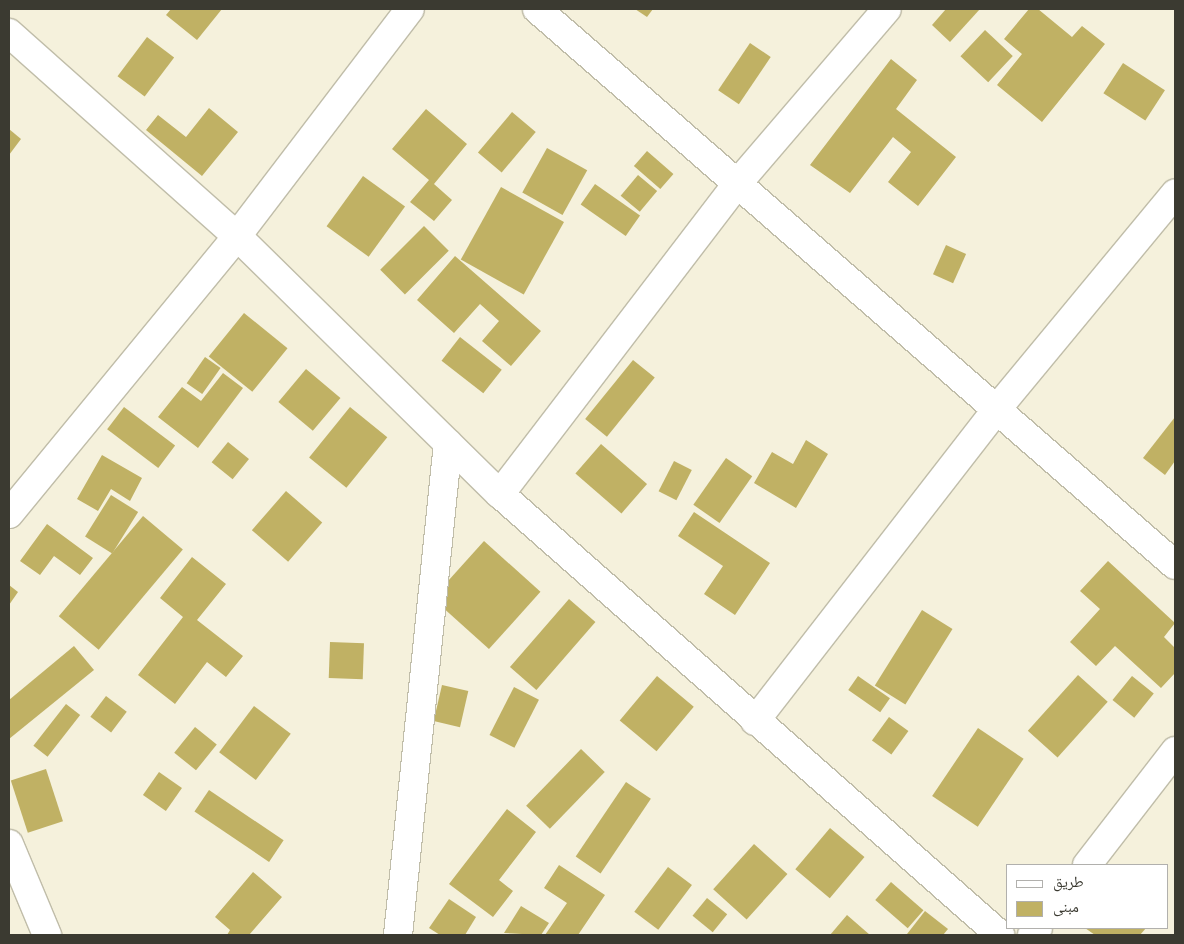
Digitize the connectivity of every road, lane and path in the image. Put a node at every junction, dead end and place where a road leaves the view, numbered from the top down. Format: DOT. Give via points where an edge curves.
graph roads {
  1 [pos="410,9"];
  2 [pos="537,9"];
  3 [pos="887,9"];
  4 [pos="9,33"];
  5 [pos="737,184"];
  6 [pos="1175,194"];
  7 [pos="237,236"];
  8 [pos="996,410"];
  9 [pos="448,444"];
  10 [pos="500,494"];
  11 [pos="9,514"];
  12 [pos="1175,565"];
  13 [pos="755,721"];
  14 [pos="1175,751"];
  15 [pos="9,844"];
  16 [pos="1088,864"];
  17 [pos="46,935"];
  18 [pos="398,935"];
  19 [pos="1000,935"];
  1 -- 7 [label="street"];
  2 -- 5 [label="street"];
  3 -- 5 [label="street"];
  4 -- 7 [label="street"];
  5 -- 8 [label="street"];
  5 -- 10 [label="street"];
  6 -- 8 [label="street"];
  7 -- 9 [label="street"];
  7 -- 11 [label="street"];
  8 -- 12 [label="street"];
  8 -- 13 [label="street"];
  9 -- 10 [label="street"];
  9 -- 18 [label="street"];
  10 -- 13 [label="street"];
  13 -- 19 [label="street"];
  14 -- 16 [label="street"];
  15 -- 17 [label="street"];
}
